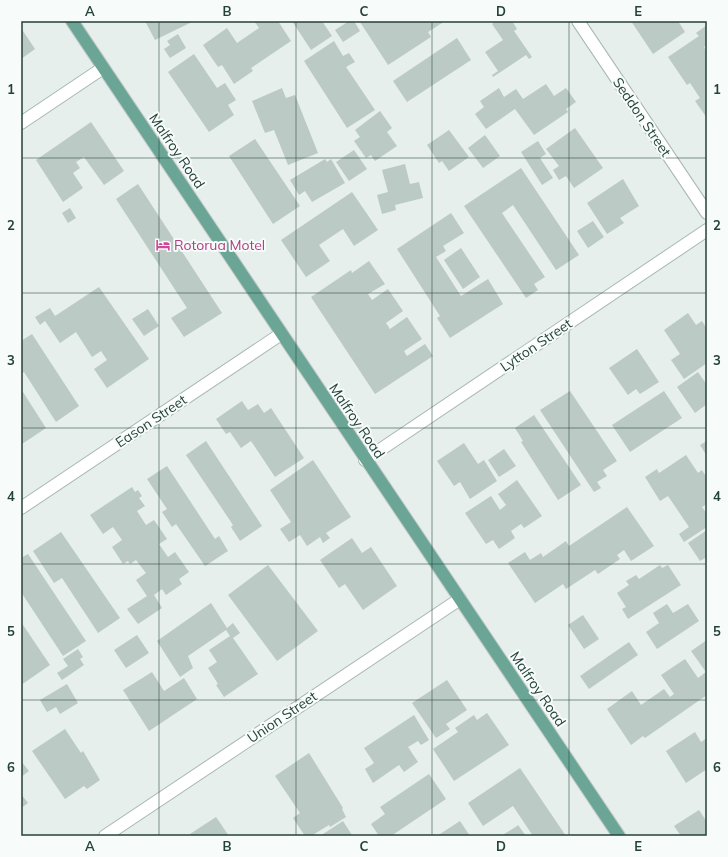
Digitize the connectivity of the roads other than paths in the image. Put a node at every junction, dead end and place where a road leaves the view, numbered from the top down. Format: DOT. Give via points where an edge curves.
graph roads {
  1 [pos="72,21"];
  2 [pos="578,21"];
  3 [pos="103,68"];
  4 [pos="21,123"];
  5 [pos="707,213"];
  6 [pos="707,230"];
  7 [pos="281,334"];
  8 [pos="365,460"];
  9 [pos="21,508"];
  10 [pos="460,599"];
  11 [pos="105,836"];
  12 [pos="618,836"];
  1 -- 3 [label="main road, Malfroy Road"];
  2 -- 5 [label="street, Seddon Street"];
  3 -- 4 [label="street"];
  3 -- 7 [label="main road, Malfroy Road"];
  6 -- 8 [label="street, Lytton Street"];
  7 -- 8 [label="main road, Malfroy Road"];
  7 -- 9 [label="street, Eason Street"];
  8 -- 10 [label="main road, Malfroy Road"];
  10 -- 11 [label="street, Union Street"];
  10 -- 12 [label="main road, Malfroy Road"];
}
